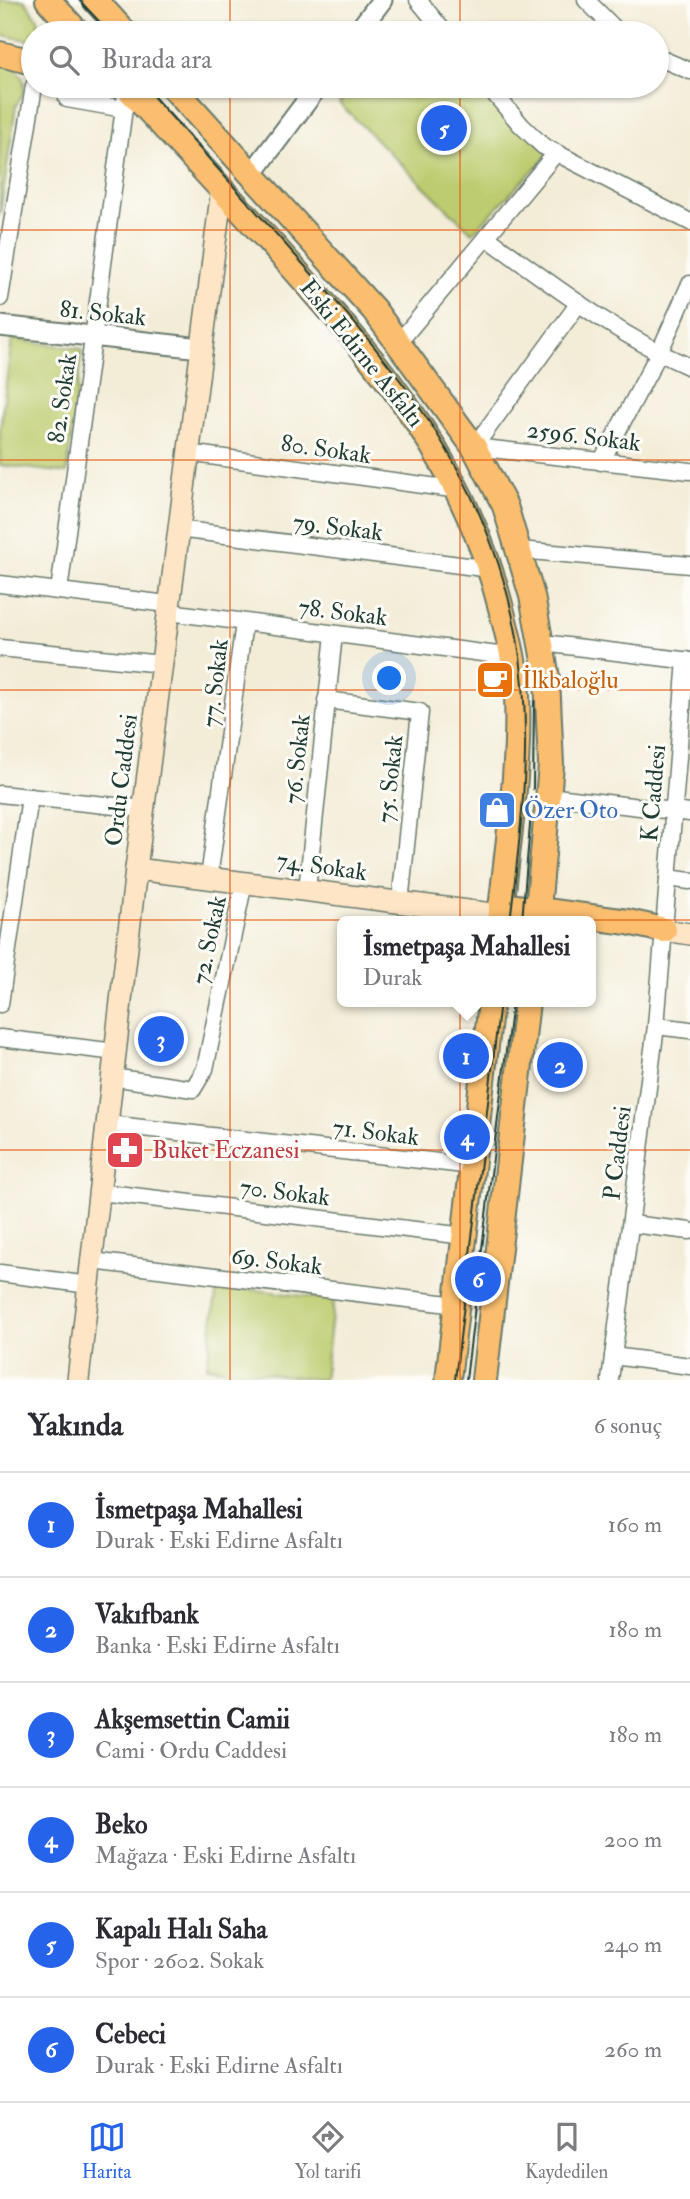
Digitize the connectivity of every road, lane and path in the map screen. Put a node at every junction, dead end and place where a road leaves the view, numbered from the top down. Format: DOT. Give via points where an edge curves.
graph roads {
  1 [pos="48,0"];
  2 [pos="382,0"];
  3 [pos="418,0"];
  4 [pos="586,0"];
  5 [pos="98,1"];
  6 [pos="67,21"];
  7 [pos="115,21"];
  8 [pos="366,21"];
  9 [pos="435,21"];
  10 [pos="607,21"];
  11 [pos="0,54"];
  12 [pos="21,59"];
  13 [pos="669,62"];
  14 [pos="690,71"];
  15 [pos="32,98"];
  16 [pos="75,98"];
  17 [pos="125,98"];
  18 [pos="132,98"];
  19 [pos="183,98"];
  20 [pos="309,98"];
  21 [pos="498,98"];
  22 [pos="66,99"];
  23 [pos="556,153"];
  24 [pos="252,174"];
  25 [pos="222,188"];
  26 [pos="690,222"];
  27 [pos="486,237"];
  28 [pos="690,284"];
  29 [pos="0,298"];
  30 [pos="579,303"];
  31 [pos="0,326"];
  32 [pos="94,338"];
  33 [pos="399,342"];
  34 [pos="201,348"];
  35 [pos="659,353"];
  36 [pos="690,367"];
  37 [pos="474,447"];
  38 [pos="188,453"];
  39 [pos="601,461"];
  40 [pos="690,471"];
  41 [pos="459,490"];
  42 [pos="178,529"];
  43 [pos="519,550"];
  44 [pos="690,565"];
  45 [pos="491,569"];
  46 [pos="0,584"];
  47 [pos="59,591"];
  48 [pos="168,608"];
  49 [pos="244,623"];
  50 [pos="334,634"];
  51 [pos="543,643"];
  52 [pos="0,648"];
  53 [pos="513,657"];
  54 [pos="688,661"];
  55 [pos="162,664"];
  56 [pos="326,699"];
  57 [pos="685,743"];
  58 [pos="0,794"];
  59 [pos="548,796"];
  60 [pos="30,797"];
  61 [pos="144,809"];
  62 [pos="682,813"];
  63 [pos="136,869"];
  64 [pos="668,878"];
  65 [pos="214,879"];
  66 [pos="690,881"];
  67 [pos="244,882"];
  68 [pos="307,890"];
  69 [pos="400,903"];
  70 [pos="500,914"];
  71 [pos="537,915"];
  72 [pos="596,922"];
  73 [pos="596,929"];
  74 [pos="664,930"];
  75 [pos="690,934"];
  76 [pos="0,1004"];
  77 [pos="490,1007"];
  78 [pos="526,1007"];
  79 [pos="656,1026"];
  80 [pos="690,1030"];
  81 [pos="0,1038"];
  82 [pos="116,1052"];
  83 [pos="113,1077"];
  84 [pos="108,1124"];
  85 [pos="472,1166"];
  86 [pos="100,1192"];
  87 [pos="631,1224"];
  88 [pos="690,1231"];
  89 [pos="465,1236"];
  90 [pos="92,1261"];
  91 [pos="0,1273"];
  92 [pos="89,1285"];
  93 [pos="457,1306"];
  94 [pos="613,1356"];
  95 [pos="690,1366"];
  96 [pos="78,1380"];
  97 [pos="448,1380"];
  98 [pos="484,1380"];
  99 [pos="610,1380"];
  1 -- 6 [label="main road"];
  2 -- 8 [label="street"];
  3 -- 9 [label="street"];
  4 -- 10 [label="street"];
  5 -- 7 [label="main road"];
  11 -- 12 [label="main road"];
  13 -- 14 [label="street"];
  15 -- 29 [label="street"];
  16 -- 22 [label="street"];
  17 -- 32 [label="street, 82. Sokak"];
  18 -- 25 [label="main road, Eski Edirne Asfaltı"];
  19 -- 24 [label="main road, Eski Edirne Asfaltı"];
  20 -- 24 [label="street"];
  21 -- 23 [label="street" via="521,125"];
  23 -- 26 [label="street"];
  23 -- 27 [label="street"];
  24 -- 33 [label="main road, Eski Edirne Asfaltı"];
  25 -- 34 [label="main road, Ordu Caddesi"];
  25 -- 41 [label="main road, Eski Edirne Asfaltı" via="385,373"];
  27 -- 30 [label="street"];
  27 -- 33 [label="street"];
  28 -- 35 [label="street"];
  30 -- 35 [label="street"];
  30 -- 37 [label="street"];
  31 -- 32 [label="street, 81. Sokak"];
  32 -- 34 [label="street, 81. Sokak"];
  32 -- 47 [label="street, 82. Sokak"];
  33 -- 37 [label="main road, Eski Edirne Asfaltı"];
  34 -- 38 [label="main road, Ordu Caddesi"];
  35 -- 36 [label="street"];
  35 -- 39 [label="street"];
  37 -- 39 [label="street, 2596. Sokak"];
  37 -- 43 [label="main road, Eski Edirne Asfaltı" via="505,506"];
  38 -- 41 [label="street, 80. Sokak"];
  38 -- 42 [label="main road, Ordu Caddesi"];
  39 -- 40 [label="street, 2596. Sokak"];
  41 -- 45 [label="main road, Eski Edirne Asfaltı"];
  42 -- 45 [label="street, 79. Sokak"];
  42 -- 48 [label="main road, Ordu Caddesi"];
  43 -- 44 [label="street"];
  43 -- 51 [label="main road, Eski Edirne Asfaltı"];
  45 -- 53 [label="main road, Eski Edirne Asfaltı"];
  46 -- 47 [label="street, 78. Sokak"];
  47 -- 48 [label="street, 78. Sokak"];
  48 -- 49 [label="street, 78. Sokak"];
  48 -- 55 [label="main road, Ordu Caddesi"];
  49 -- 50 [label="street, 78. Sokak"];
  49 -- 65 [label="street, 77. Sokak"];
  50 -- 53 [label="street, 78. Sokak"];
  50 -- 56 [label="street, 76. Sokak"];
  51 -- 54 [label="street"];
  51 -- 59 [label="main road, Eski Edirne Asfaltı" via="551,765"];
  52 -- 55 [label="street"];
  53 -- 70 [label="main road, Eski Edirne Asfaltı" via="515,777"];
  54 -- 57 [label="street, K Caddesi"];
  55 -- 61 [label="main road, Ordu Caddesi"];
  56 -- 68 [label="street, 76. Sokak"];
  56 -- 69 [label="street, 75. Sokak" via="420,712"];
  57 -- 62 [label="street, K Caddesi"];
  58 -- 60 [label="street"];
  59 -- 62 [label="street"];
  59 -- 71 [label="main road, Eski Edirne Asfaltı"];
  60 -- 61 [label="street"];
  60 -- 76 [label="street"];
  61 -- 63 [label="main road, Ordu Caddesi"];
  62 -- 64 [label="street, K Caddesi"];
  63 -- 65 [label="main road, 74. Sokak"];
  63 -- 82 [label="main road, Ordu Caddesi"];
  64 -- 66 [label="street"];
  64 -- 74 [label="street, K Caddesi"];
  65 -- 67 [label="main road, 74. Sokak"];
  67 -- 68 [label="main road, 74. Sokak"];
  67 -- 83 [label="street, 72. Sokak" via="205,1069 193,1089"];
  68 -- 69 [label="main road, 74. Sokak"];
  69 -- 70 [label="main road, 74. Sokak"];
  70 -- 71 [label="main road"];
  72 -- 74 [label="main road"];
  73 -- 74 [label="main road" via="628,933"];
  74 -- 75 [label="main road"];
  74 -- 79 [label="street, P Caddesi"];
  77 -- 85 [label="main road"];
  78 -- 98 [label="main road"];
  79 -- 80 [label="street"];
  79 -- 87 [label="street, P Caddesi"];
  81 -- 82 [label="street"];
  82 -- 83 [label="main road, Ordu Caddesi"];
  83 -- 84 [label="main road, Ordu Caddesi"];
  84 -- 85 [label="street, 71. Sokak"];
  84 -- 86 [label="main road, Ordu Caddesi"];
  85 -- 89 [label="main road"];
  86 -- 89 [label="street, 70. Sokak"];
  86 -- 90 [label="main road, Ordu Caddesi"];
  87 -- 88 [label="street"];
  87 -- 94 [label="street, P Caddesi"];
  89 -- 93 [label="main road"];
  90 -- 92 [label="main road, Ordu Caddesi"];
  90 -- 93 [label="street, 69. Sokak"];
  91 -- 92 [label="street"];
  92 -- 96 [label="main road, Ordu Caddesi"];
  93 -- 97 [label="main road"];
  94 -- 95 [label="street"];
  94 -- 99 [label="street, P Caddesi"];
}
